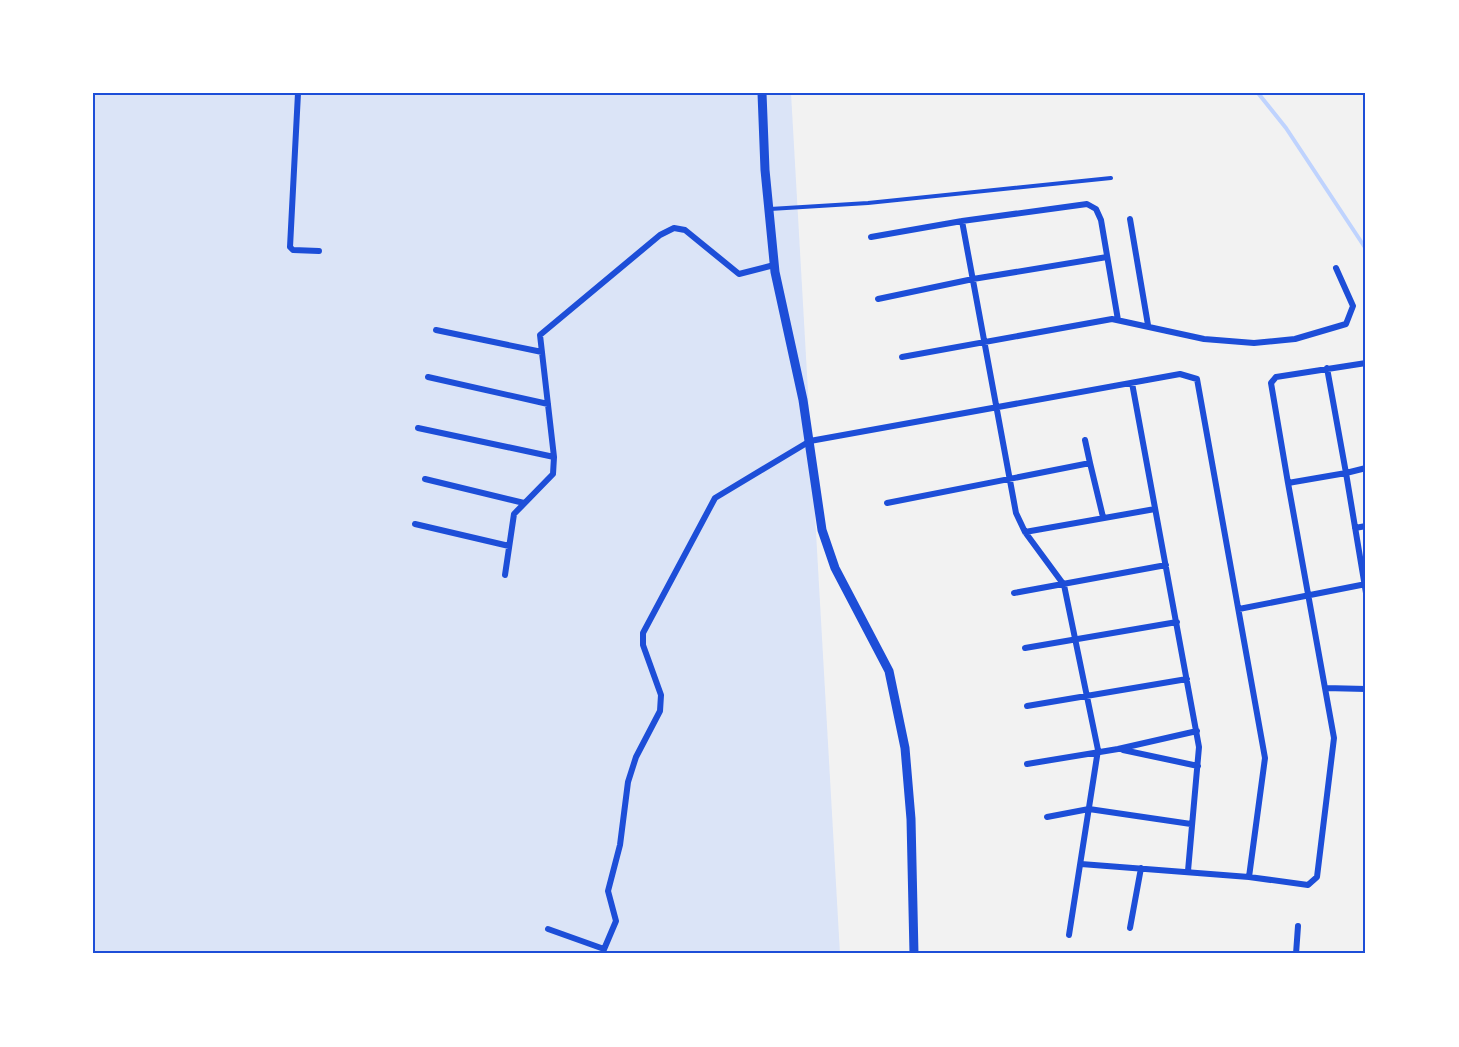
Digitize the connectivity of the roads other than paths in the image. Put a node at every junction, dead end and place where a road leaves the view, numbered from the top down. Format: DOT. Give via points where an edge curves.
graph roads {
  1 [pos="298,93"];
  2 [pos="762,93"];
  3 [pos="1111,178"];
  4 [pos="769,209"];
  5 [pos="1130,219"];
  6 [pos="962,220"];
  7 [pos="871,237"];
  8 [pos="319,251"];
  9 [pos="1107,257"];
  10 [pos="774,265"];
  11 [pos="1336,268"];
  12 [pos="973,279"];
  13 [pos="878,299"];
  14 [pos="1118,320"];
  15 [pos="1148,325"];
  16 [pos="436,330"];
  17 [pos="985,340"];
  18 [pos="542,352"];
  19 [pos="902,357"];
  20 [pos="1366,363"];
  21 [pos="1327,368"];
  22 [pos="428,377"];
  23 [pos="1132,383"];
  24 [pos="548,404"];
  25 [pos="998,408"];
  26 [pos="418,428"];
  27 [pos="1085,440"];
  28 [pos="810,441"];
  29 [pos="554,457"];
  30 [pos="1090,463"];
  31 [pos="1366,468"];
  32 [pos="1346,472"];
  33 [pos="1010,477"];
  34 [pos="425,479"];
  35 [pos="1288,483"];
  36 [pos="524,503"];
  37 [pos="887,503"];
  38 [pos="1155,509"];
  39 [pos="1103,517"];
  40 [pos="415,524"];
  41 [pos="1366,526"];
  42 [pos="1355,528"];
  43 [pos="1025,532"];
  44 [pos="509,546"];
  45 [pos="1166,565"];
  46 [pos="505,575"];
  47 [pos="1365,584"];
  48 [pos="1064,585"];
  49 [pos="1014,593"];
  50 [pos="1366,593"];
  51 [pos="1307,596"];
  52 [pos="1239,609"];
  53 [pos="1177,622"];
  54 [pos="1075,641"];
  55 [pos="1025,648"];
  56 [pos="1187,679"];
  57 [pos="1325,688"];
  58 [pos="1366,689"];
  59 [pos="1084,696"];
  60 [pos="1027,706"];
  61 [pos="1197,731"];
  62 [pos="1118,749"];
  63 [pos="1098,750"];
  64 [pos="1027,764"];
  65 [pos="1198,766"];
  66 [pos="1089,809"];
  67 [pos="1047,817"];
  68 [pos="1191,824"];
  69 [pos="1082,864"];
  70 [pos="1141,868"];
  71 [pos="1188,871"];
  72 [pos="1250,877"];
  73 [pos="1298,926"];
  74 [pos="1130,928"];
  75 [pos="548,929"];
  76 [pos="1069,935"];
  77 [pos="603,952"];
  78 [pos="914,954"];
  79 [pos="1296,954"];
  1 -- 8 [label="street" via="290,247"];
  2 -- 4 [label="street"];
  3 -- 4 [label="lane"];
  4 -- 10 [label="street"];
  5 -- 15 [label="street"];
  6 -- 7 [label="street"];
  6 -- 9 [label="street" via="1087,204 1096,209 1101,220"];
  6 -- 12 [label="street"];
  9 -- 12 [label="street"];
  9 -- 14 [label="street"];
  10 -- 18 [label="street" via="739,274 685,230 675,228 660,235 549,326 540,335"];
  10 -- 28 [label="street"];
  11 -- 15 [label="street" via="1353,306 1346,324 1336,328 1295,339 1254,343 1204,339"];
  12 -- 13 [label="street"];
  12 -- 17 [label="street"];
  14 -- 15 [label="street"];
  14 -- 17 [label="street"];
  16 -- 18 [label="street"];
  17 -- 19 [label="street"];
  17 -- 25 [label="street"];
  18 -- 24 [label="street"];
  20 -- 21 [label="street"];
  21 -- 32 [label="street"];
  21 -- 35 [label="street" via="1276,377 1271,383"];
  22 -- 24 [label="street"];
  23 -- 25 [label="street"];
  23 -- 38 [label="street"];
  23 -- 52 [label="street" via="1180,374 1197,379"];
  24 -- 29 [label="street"];
  25 -- 28 [label="street"];
  25 -- 33 [label="street"];
  26 -- 29 [label="street"];
  27 -- 30 [label="street"];
  28 -- 77 [label="street" via="715,498 643,633 643,645 661,696 660,711 628,782 620,845 608,891 616,921"];
  28 -- 78 [label="street" via="828,552 878,648 896,695 911,819"];
  29 -- 36 [label="street" via="553,474"];
  30 -- 33 [label="street"];
  30 -- 39 [label="street"];
  31 -- 32 [label="street"];
  32 -- 35 [label="street"];
  32 -- 42 [label="street"];
  33 -- 37 [label="street"];
  33 -- 43 [label="street" via="1016,513"];
  34 -- 36 [label="street"];
  35 -- 51 [label="street"];
  36 -- 44 [label="street" via="514,514"];
  38 -- 39 [label="street"];
  38 -- 45 [label="street"];
  39 -- 43 [label="street"];
  40 -- 44 [label="street"];
  41 -- 42 [label="street"];
  42 -- 47 [label="street"];
  43 -- 48 [label="street"];
  44 -- 46 [label="street"];
  45 -- 48 [label="street"];
  45 -- 53 [label="street"];
  47 -- 50 [label="street"];
  47 -- 51 [label="street"];
  48 -- 49 [label="street"];
  48 -- 54 [label="street"];
  51 -- 52 [label="street"];
  51 -- 57 [label="street"];
  52 -- 72 [label="street" via="1265,758"];
  53 -- 54 [label="street"];
  53 -- 56 [label="street"];
  54 -- 55 [label="street"];
  54 -- 59 [label="street"];
  56 -- 59 [label="street"];
  56 -- 61 [label="street"];
  57 -- 58 [label="street"];
  57 -- 72 [label="street" via="1334,752 1317,877 1308,885"];
  59 -- 60 [label="street"];
  59 -- 63 [label="street"];
  61 -- 62 [label="street"];
  61 -- 65 [label="street"];
  62 -- 63 [label="street"];
  62 -- 65 [label="street"];
  63 -- 64 [label="street"];
  63 -- 66 [label="street"];
  65 -- 68 [label="street"];
  66 -- 67 [label="street"];
  66 -- 68 [label="street"];
  66 -- 69 [label="street"];
  68 -- 71 [label="street"];
  69 -- 70 [label="street"];
  69 -- 76 [label="street"];
  70 -- 71 [label="street"];
  70 -- 74 [label="street"];
  71 -- 72 [label="street"];
  73 -- 79 [label="street"];
  75 -- 77 [label="street"];
}
